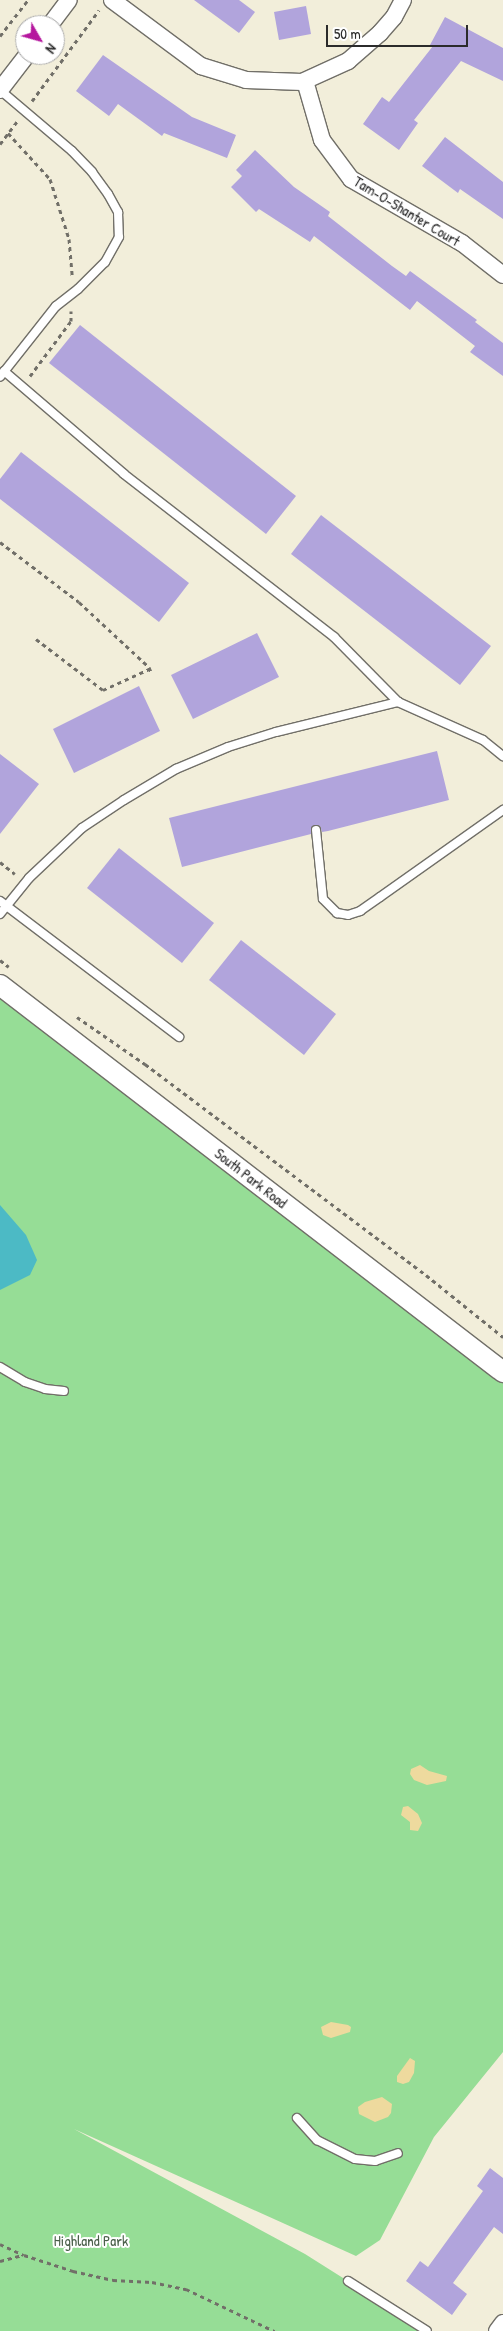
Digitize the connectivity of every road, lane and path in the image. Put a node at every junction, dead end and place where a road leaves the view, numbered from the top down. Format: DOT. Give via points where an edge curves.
graph roads {
  1 [pos="28,0"];
  2 [pos="69,0"];
  3 [pos="404,0"];
  4 [pos="108,2"];
  5 [pos="58,15"];
  6 [pos="0,36"];
  7 [pos="19,65"];
  8 [pos="305,81"];
  9 [pos="0,90"];
  10 [pos="25,110"];
  11 [pos="8,133"];
  12 [pos="0,144"];
  13 [pos="503,275"];
  14 [pos="72,293"];
  15 [pos="2,374"];
  16 [pos="23,387"];
  17 [pos="0,542"];
  18 [pos="36,639"];
  19 [pos="398,702"];
  20 [pos="503,756"];
  21 [pos="503,810"];
  22 [pos="316,830"];
  23 [pos="0,862"];
  24 [pos="26,882"];
  25 [pos="3,903"];
  26 [pos="0,914"];
  27 [pos="0,960"];
  28 [pos="15,972"];
  29 [pos="0,985"];
  30 [pos="76,1017"];
  31 [pos="179,1038"];
  32 [pos="503,1337"];
  33 [pos="0,1367"];
  34 [pos="503,1372"];
  35 [pos="64,1391"];
  36 [pos="297,2118"];
  37 [pos="398,2153"];
  38 [pos="0,2244"];
  39 [pos="24,2255"];
  40 [pos="0,2261"];
  41 [pos="348,2282"];
  42 [pos="503,2323"];
  43 [pos="274,2331"];
  44 [pos="427,2331"];
  45 [pos="497,2331"];
  1 -- 6 [label="path"];
  2 -- 5 [label="street"];
  3 -- 8 [label="street" via="380,33 348,61"];
  4 -- 8 [label="street" via="201,66 246,80"];
  4 -- 10 [label="path"];
  7 -- 9 [label="street"];
  8 -- 13 [label="street, Tam-O-Shanter Court" via="322,140 350,179 462,243"];
  9 -- 10 [label="lane"];
  10 -- 11 [label="path"];
  10 -- 14 [label="lane" via="92,172 118,212 119,236 105,262"];
  11 -- 12 [label="path"];
  11 -- 14 [label="path" via="50,178 69,239"];
  14 -- 15 [label="lane" via="56,306"];
  14 -- 16 [label="path" via="71,321"];
  15 -- 16 [label="lane"];
  16 -- 19 [label="lane" via="124,474 334,637"];
  17 -- 18 [label="path" via="79,602 150,670 103,690"];
  19 -- 20 [label="lane" via="483,740"];
  19 -- 24 [label="lane" via="276,732 228,747 176,769 82,828"];
  21 -- 22 [label="lane" via="380,897 348,915 337,913 323,899"];
  23 -- 24 [label="path"];
  24 -- 25 [label="lane"];
  25 -- 26 [label="lane"];
  25 -- 31 [label="lane"];
  27 -- 28 [label="path"];
  29 -- 34 [label="street, South Park Road"];
  30 -- 32 [label="path" via="145,1064 426,1275"];
  33 -- 35 [label="lane" via="25,1382"];
  36 -- 37 [label="lane" via="317,2140 355,2159 375,2161"];
  38 -- 39 [label="path"];
  39 -- 40 [label="path"];
  39 -- 43 [label="path" via="113,2280 152,2282 186,2289"];
  41 -- 44 [label="lane"];
  42 -- 45 [label="street"];
}
